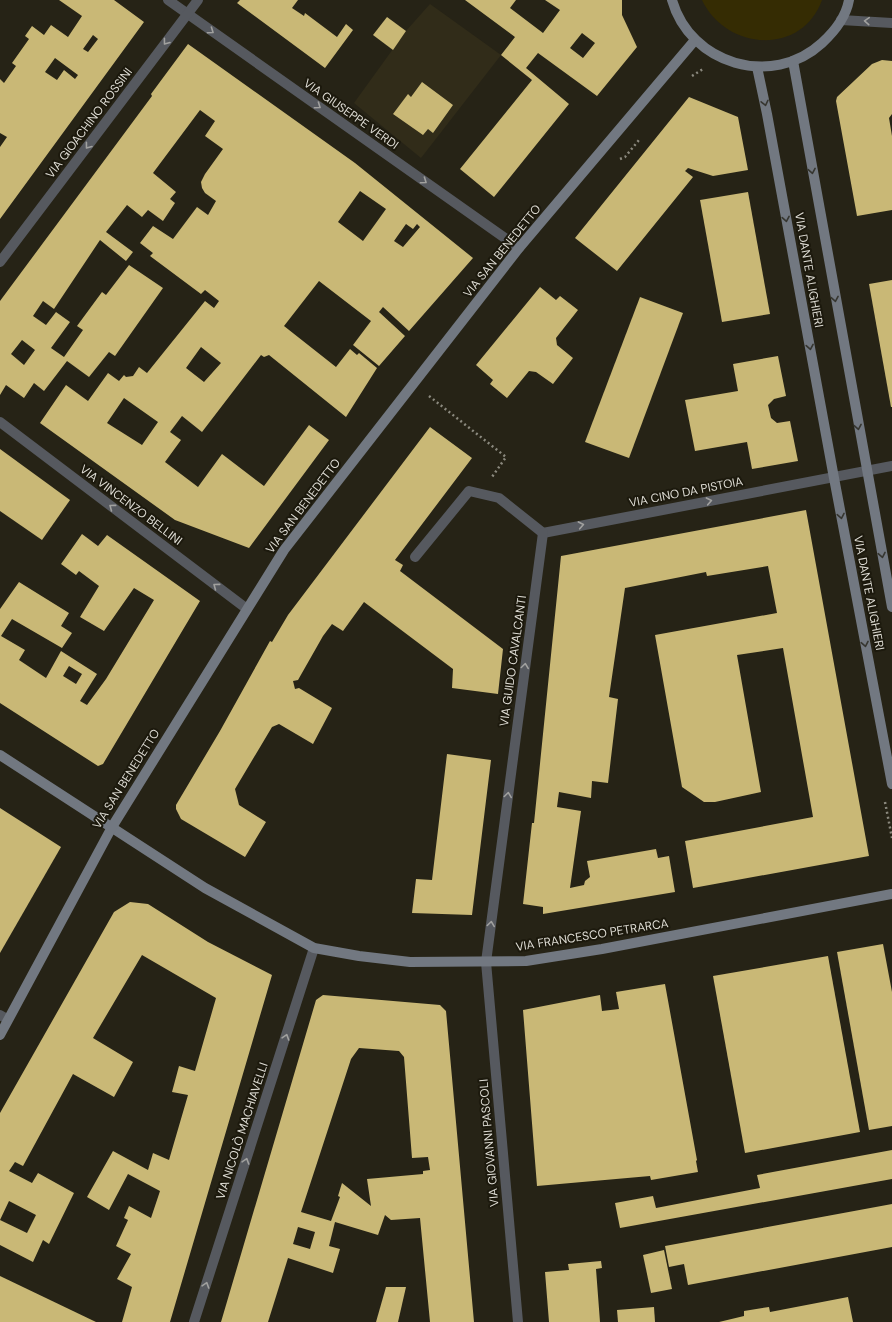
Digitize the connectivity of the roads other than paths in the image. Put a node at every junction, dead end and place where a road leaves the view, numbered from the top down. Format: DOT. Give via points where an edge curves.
graph roads {
  1 [pos="168,0"];
  2 [pos="198,0"];
  3 [pos="672,0"];
  4 [pos="849,0"];
  5 [pos="188,14"];
  6 [pos="841,20"];
  7 [pos="892,23"];
  8 [pos="695,40"];
  9 [pos="793,61"];
  10 [pos="757,67"];
  11 [pos="519,248"];
  12 [pos="0,262"];
  13 [pos="0,422"];
  14 [pos="892,466"];
  15 [pos="866,470"];
  16 [pos="834,478"];
  17 [pos="543,533"];
  18 [pos="415,557"];
  19 [pos="892,607"];
  20 [pos="247,609"];
  21 [pos="0,755"];
  22 [pos="892,784"];
  23 [pos="112,826"];
  24 [pos="892,894"];
  25 [pos="314,948"];
  26 [pos="486,962"];
  27 [pos="4,1017"];
  28 [pos="0,1035"];
  29 [pos="194,1322"];
  30 [pos="518,1322"];
  1 -- 5 [label="street, VIA GIUSEPPE VERDI"];
  2 -- 5 [label="street, VIA GIOACHINO ROSSINI"];
  3 -- 8 [label="street" via="683,26"];
  4 -- 6 [label="street"];
  5 -- 11 [label="street, VIA GIUSEPPE VERDI, one-way"];
  5 -- 12 [label="street, VIA GIOACHINO ROSSINI, one-way"];
  7 -- 6 [label="street, one-way"];
  6 -- 9 [label="street" via="818,47"];
  8 -- 10 [label="street" via="704,49 727,61"];
  8 -- 11 [label="street, VIA SAN BENEDETTO"];
  9 -- 10 [label="street"];
  9 -- 15 [label="street, VIA DANTE ALIGHIERI, one-way"];
  10 -- 16 [label="street, VIA DANTE ALIGHIERI, one-way"];
  11 -- 20 [label="street, VIA SAN BENEDETTO" via="284,550"];
  20 -- 13 [label="street, VIA VINCENZO BELLINI, one-way"];
  14 -- 15 [label="street"];
  15 -- 16 [label="street"];
  15 -- 19 [label="street, VIA DANTE ALIGHIERI, one-way"];
  17 -- 16 [label="street, VIA CINO DA PISTOIA, one-way"];
  16 -- 22 [label="street, VIA DANTE ALIGHIERI, one-way"];
  17 -- 18 [label="street" via="499,498 469,491"];
  26 -- 17 [label="street, VIA GUIDO CAVALCANTI, one-way"];
  20 -- 23 [label="street, VIA SAN BENEDETTO"];
  21 -- 23 [label="street, VIA FRANCESCO PETRARCA"];
  23 -- 25 [label="street, VIA FRANCESCO PETRARCA" via="205,888"];
  23 -- 27 [label="street, VIA SAN BENEDETTO"];
  24 -- 26 [label="street, VIA FRANCESCO PETRARCA" via="602,949 526,961"];
  25 -- 26 [label="street, VIA FRANCESCO PETRARCA" via="410,962"];
  29 -- 25 [label="street, VIA NICOLÒ MACHIAVELLI, one-way"];
  26 -- 30 [label="street, VIA GIOVANNI PASCOLI"];
  27 -- 28 [label="street, VIA SAN BENEDETTO"];
}
